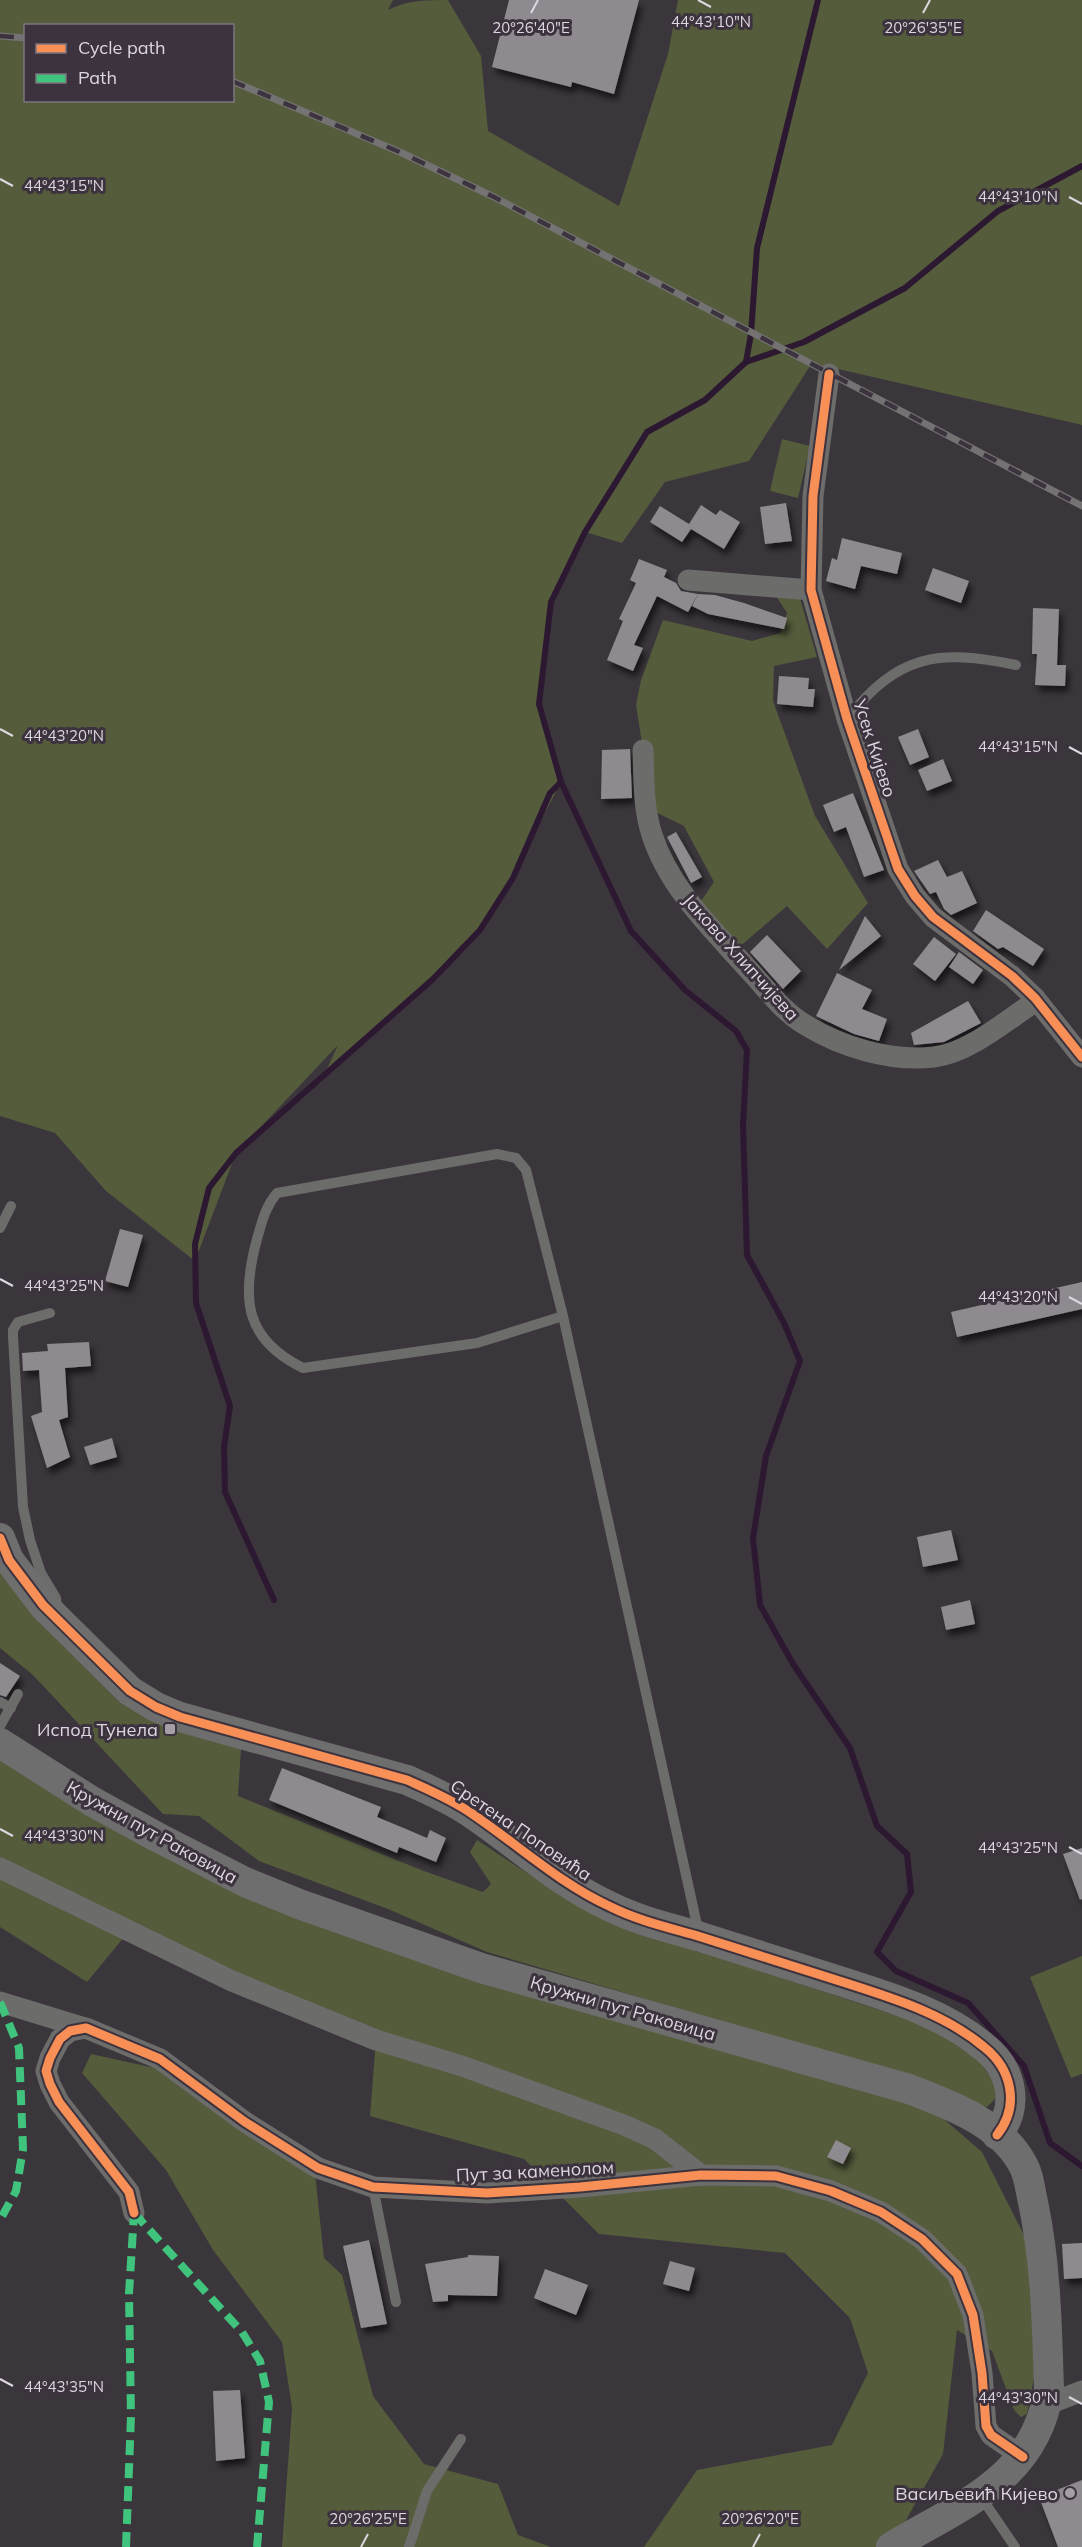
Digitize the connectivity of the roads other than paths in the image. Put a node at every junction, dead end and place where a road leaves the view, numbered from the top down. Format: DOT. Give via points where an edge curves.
graph roads {
  1 [pos="829,374"];
  2 [pos="688,580"];
  3 [pos="811,590"];
  4 [pos="1016,665"];
  5 [pos="847,719"];
  6 [pos="644,750"];
  7 [pos="1036,1001"];
  8 [pos="1082,1057"];
  9 [pos="11,1206"];
  10 [pos="0,1228"];
  11 [pos="50,1313"];
  12 [pos="563,1316"];
  13 [pos="0,1538"];
  14 [pos="58,1620"];
  15 [pos="18,1694"];
  16 [pos="0,1702"];
  17 [pos="10,1708"];
  18 [pos="0,1726"];
  19 [pos="0,1743"];
  20 [pos="0,1868"];
  21 [pos="700,1937"];
  22 [pos="0,2002"];
  23 [pos="86,2028"];
  24 [pos="997,2134"];
  25 [pos="701,2175"];
  26 [pos="373,2187"];
  27 [pos="134,2213"];
  28 [pos="396,2302"];
  29 [pos="1082,2391"];
  30 [pos="1046,2405"];
  31 [pos="462,2439"];
  32 [pos="1023,2457"];
  33 [pos="979,2495"];
  34 [pos="409,2547"];
  35 [pos="891,2547"];
  36 [pos="1015,2547"];
  1 -- 3 [label="street, Усек Кијево" via="813,496"];
  2 -- 3 [label="street"];
  3 -- 5 [label="street, Усек Кијево"];
  4 -- 5 [label="lane" via="979,657 940,657 917,663 884,679"];
  5 -- 7 [label="street, Усек Кијево" via="898,869 915,896 933,917 989,957"];
  6 -- 7 [label="street, Јакова Хлипчијева" via="645,807 653,837 678,886 774,998 802,1024 848,1045 875,1052 912,1059 937,1057 961,1050"];
  7 -- 8 [label="street, Усек Кијево"];
  9 -- 10 [label="lane"];
  11 -- 14 [label="lane" via="18,1322 13,1337 23,1507 41,1573 56,1598"];
  12 -- 12 [label="lane" via="526,1170 516,1158 497,1154 277,1193 267,1205 251,1264 249,1305 256,1328 281,1358 303,1368 477,1343"];
  12 -- 21 [label="lane"];
  13 -- 14 [label="main road, Сретена Поповића" via="9,1560"];
  14 -- 21 [label="main road, Сретена Поповића" via="130,1690 156,1707 407,1780 469,1812 607,1906"];
  15 -- 17 [label="lane"];
  16 -- 17 [label="lane"];
  17 -- 18 [label="lane"];
  19 -- 24 [label="main road, Кружни пут Раковица" via="156,1837 299,1904 482,1968 909,2089 973,2116"];
  20 -- 25 [label="street" via="232,1980 376,2040 462,2066 624,2125 655,2139"];
  21 -- 24 [label="main road, Сретена Поповића" via="886,1996 945,2021 984,2047 1000,2064 1011,2102 1010,2115"];
  22 -- 23 [label="street, Пут за каменолом"];
  23 -- 26 [label="street, Пут за каменолом" via="160,2059 245,2122 318,2168"];
  23 -- 27 [label="street" via="70,2031 60,2039 46,2072 59,2102 129,2192"];
  24 -- 30 [label="main road, Кружни пут Раковица" via="1022,2162 1037,2223 1045,2282 1049,2389"];
  25 -- 26 [label="street, Пут за каменолом" via="487,2193"];
  25 -- 32 [label="street, Пут за каменолом" via="776,2176 831,2191 881,2212 922,2239 957,2274 973,2315 986,2426 991,2435"];
  26 -- 28 [label="lane"];
  29 -- 30 [label="street"];
  30 -- 32 [label="main road, Кружни пут Раковица" via="1038,2432"];
  31 -- 34 [label="lane" via="428,2491"];
  32 -- 33 [label="main road, Кружни пут Раковица"];
  33 -- 35 [label="main road, Кружни пут Раковица"];
  33 -- 36 [label="lane"];
}
